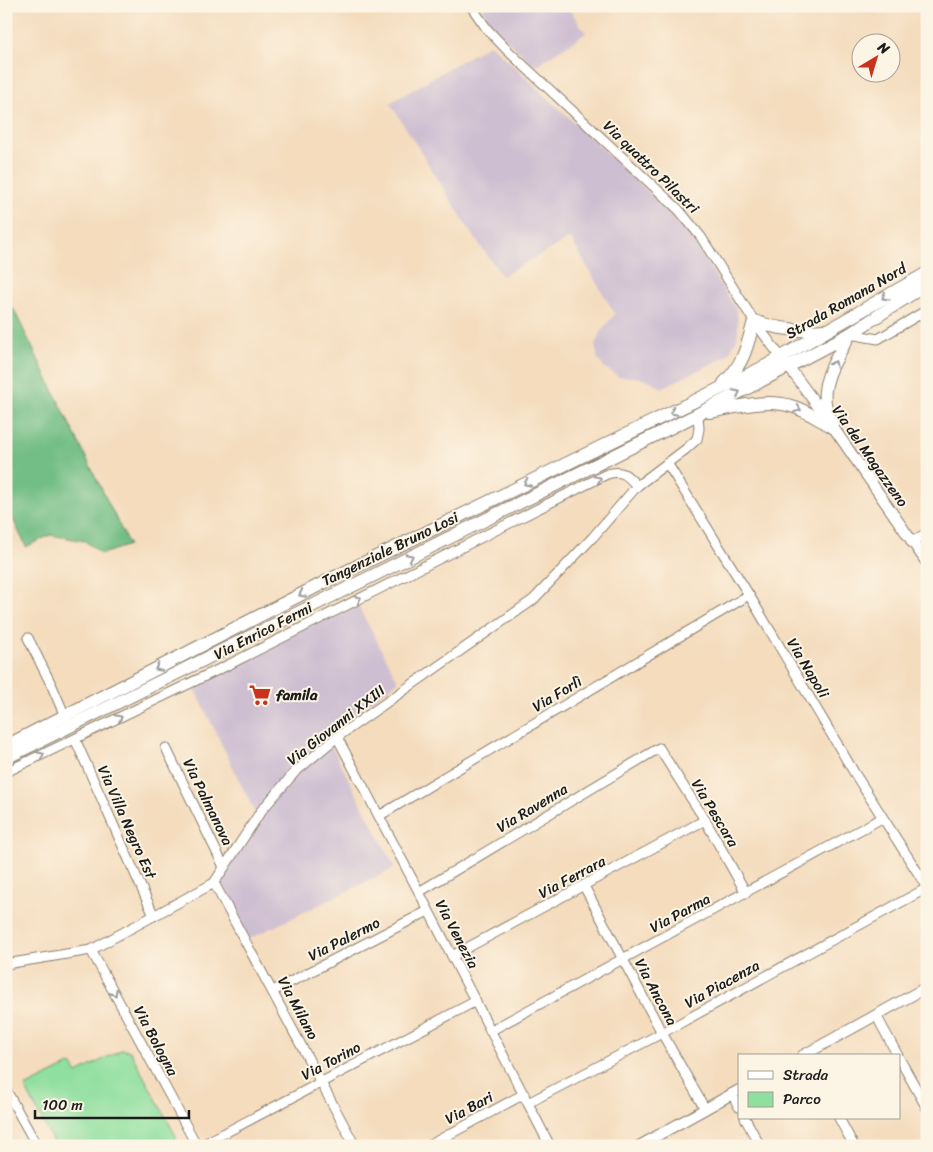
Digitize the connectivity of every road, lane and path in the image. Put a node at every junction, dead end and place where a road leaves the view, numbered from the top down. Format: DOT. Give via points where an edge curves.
graph roads {
  1 [pos="471,6"];
  2 [pos="927,273"];
  3 [pos="927,284"];
  4 [pos="927,310"];
  5 [pos="754,320"];
  6 [pos="832,329"];
  7 [pos="850,334"];
  8 [pos="784,362"];
  9 [pos="716,390"];
  10 [pos="698,414"];
  11 [pos="833,427"];
  12 [pos="667,463"];
  13 [pos="637,486"];
  14 [pos="927,533"];
  15 [pos="911,542"];
  16 [pos="927,563"];
  17 [pos="749,595"];
  18 [pos="28,638"];
  19 [pos="67,722"];
  20 [pos="337,737"];
  21 [pos="75,739"];
  22 [pos="6,746"];
  23 [pos="166,748"];
  24 [pos="660,748"];
  25 [pos="6,758"];
  26 [pos="6,772"];
  27 [pos="379,816"];
  28 [pos="882,818"];
  29 [pos="704,820"];
  30 [pos="224,867"];
  31 [pos="214,884"];
  32 [pos="584,886"];
  33 [pos="927,888"];
  34 [pos="420,892"];
  35 [pos="746,893"];
  36 [pos="428,911"];
  37 [pos="154,916"];
  38 [pos="91,950"];
  39 [pos="452,956"];
  40 [pos="623,959"];
  41 [pos="6,964"];
  42 [pos="927,987"];
  43 [pos="273,991"];
  44 [pos="476,1001"];
  45 [pos="876,1015"];
  46 [pos="490,1031"];
  47 [pos="662,1033"];
  48 [pos="806,1054"];
  49 [pos="897,1054"];
  50 [pos="900,1059"];
  51 [pos="322,1081"];
  52 [pos="6,1090"];
  53 [pos="736,1092"];
  54 [pos="526,1098"];
  55 [pos="927,1108"];
  56 [pos="705,1109"];
  57 [pos="746,1120"];
  58 [pos="840,1120"];
  59 [pos="644,1144"];
  60 [pos="37,1146"];
  61 [pos="198,1146"];
  62 [pos="355,1146"];
  63 [pos="428,1146"];
  64 [pos="550,1146"];
  65 [pos="760,1146"];
  66 [pos="854,1146"];
  1 -- 5 [label="street, Via quattro Pilastri" via="507,50 680,210 702,237"];
  2 -- 6 [label="main road, Strada Romana Nord, one-way"];
  3 -- 7 [label="main road, Strada Romana Nord"];
  4 -- 7 [label="street" via="878,338"];
  5 -- 6 [label="main road" via="789,330"];
  5 -- 8 [label="street, Via quattro Pilastri"];
  5 -- 9 [label="main road" via="742,360"];
  6 -- 8 [label="main road, Strada Romana Nord"];
  7 -- 8 [label="main road, Strada Romana Nord"];
  11 -- 7 [label="main road, one-way" via="825,407 825,390 828,374"];
  8 -- 9 [label="main road, Tangenziale Bruno Losi"];
  10 -- 8 [label="main road, Tangenziale Bruno Losi, one-way"];
  8 -- 11 [label="street, Via del Magazzeno"];
  9 -- 19 [label="main road, Tangenziale Bruno Losi, one-way" via="331,579"];
  10 -- 11 [label="main road, one-way" via="766,403 789,405"];
  10 -- 12 [label="street, Via Giovanni XXIII" via="697,440"];
  19 -- 10 [label="main road, Tangenziale Bruno Losi, one-way"];
  11 -- 15 [label="street, Via del Magazzeno"];
  12 -- 13 [label="street, Via Giovanni XXIII"];
  12 -- 17 [label="street, Via Napoli"];
  13 -- 20 [label="street, Via Giovanni XXIII" via="533,600"];
  21 -- 13 [label="street, Via Enrico Fermi, one-way" via="607,474 624,473"];
  14 -- 15 [label="street"];
  15 -- 16 [label="street, Via del Magazzeno"];
  17 -- 27 [label="street, Via Forlì"];
  17 -- 28 [label="street, Via Napoli"];
  18 -- 19 [label="street"];
  19 -- 22 [label="main road, Tangenziale Bruno Losi"];
  19 -- 25 [label="main road, Tangenziale Bruno Losi"];
  20 -- 27 [label="street, Via Venezia"];
  20 -- 30 [label="street, Via Giovanni XXIII" via="294,772 261,811"];
  26 -- 21 [label="street, Via Enrico Fermi, one-way"];
  21 -- 37 [label="street, Via Villa Negro Est"];
  23 -- 30 [label="street, Via Palmanova"];
  24 -- 29 [label="street, Via Pescara"];
  24 -- 34 [label="street, Via Ravenna"];
  27 -- 34 [label="street, Via Venezia"];
  28 -- 33 [label="street, Via Napoli"];
  28 -- 35 [label="street, Via Parma"];
  29 -- 32 [label="street, Via Ferrara"];
  29 -- 35 [label="street, Via Pescara"];
  30 -- 31 [label="street, Via Giovanni XXIII"];
  31 -- 37 [label="street"];
  31 -- 43 [label="street, Via Milano"];
  32 -- 39 [label="street, Via Ferrara"];
  32 -- 40 [label="street, Via Ancona"];
  33 -- 47 [label="street, Via Piacenza"];
  34 -- 36 [label="street, Via Venezia"];
  35 -- 40 [label="street, Via Parma"];
  36 -- 39 [label="street, Via Venezia"];
  36 -- 43 [label="street, Via Palermo"];
  37 -- 38 [label="street"];
  38 -- 41 [label="street"];
  38 -- 61 [label="street, Via Bologna, one-way"];
  39 -- 44 [label="street, Via Venezia"];
  40 -- 46 [label="street, Via Parma"];
  40 -- 47 [label="street, Via Ancona"];
  42 -- 45 [label="street"];
  43 -- 51 [label="street, Via Milano"];
  44 -- 46 [label="street, Via Venezia"];
  44 -- 51 [label="street, Via Torino"];
  45 -- 48 [label="street"];
  45 -- 49 [label="street"];
  46 -- 54 [label="street, Via Venezia"];
  47 -- 54 [label="street, Via Piacenza"];
  47 -- 56 [label="street, Via Ancona"];
  50 -- 55 [label="street"];
  51 -- 61 [label="street, Via Torino"];
  51 -- 62 [label="street, Via Milano"];
  52 -- 60 [label="street"];
  53 -- 56 [label="street"];
  54 -- 63 [label="street, Via Bari"];
  54 -- 64 [label="street, Via Venezia"];
  56 -- 59 [label="street"];
  57 -- 65 [label="street"];
  58 -- 66 [label="street"];
}
